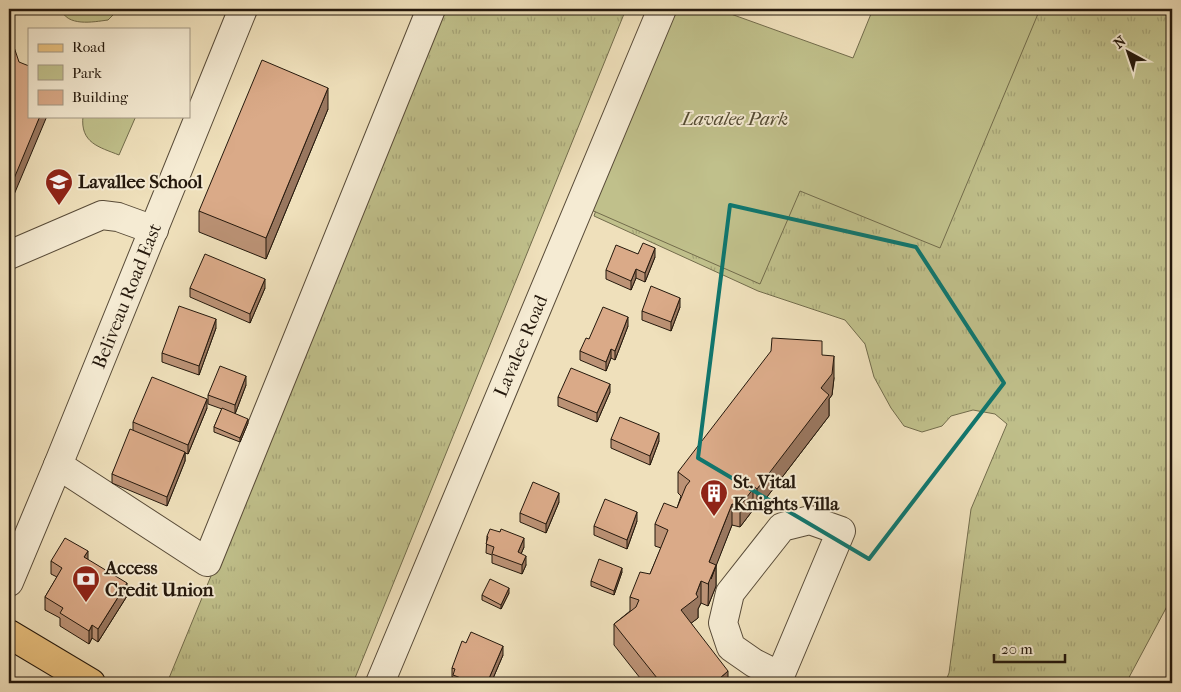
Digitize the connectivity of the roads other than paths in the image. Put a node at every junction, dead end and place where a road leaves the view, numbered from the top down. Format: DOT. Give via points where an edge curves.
graph roads {
  1 [pos="243,9"];
  2 [pos="431,9"];
  3 [pos="662,9"];
  4 [pos="154,230"];
  5 [pos="9,255"];
  6 [pos="58,465"];
  7 [pos="9,582"];
  8 [pos="9,634"];
  9 [pos="779,680"];
  10 [pos="91,683"];
  11 [pos="380,683"];
  1 -- 4 [label="street, Beliveau Road East"];
  2 -- 6 [label="street" via="207,562"];
  3 -- 11 [label="street, Lavalee Road"];
  4 -- 5 [label="street" via="118,217 102,215"];
  4 -- 6 [label="street, Beliveau Road East"];
  6 -- 7 [label="street, Beliveau Road East"];
  8 -- 10 [label="main road"];
  9 -- 9 [label="street" via="841,530 810,520 782,527 730,593 724,623 731,647"];
}
